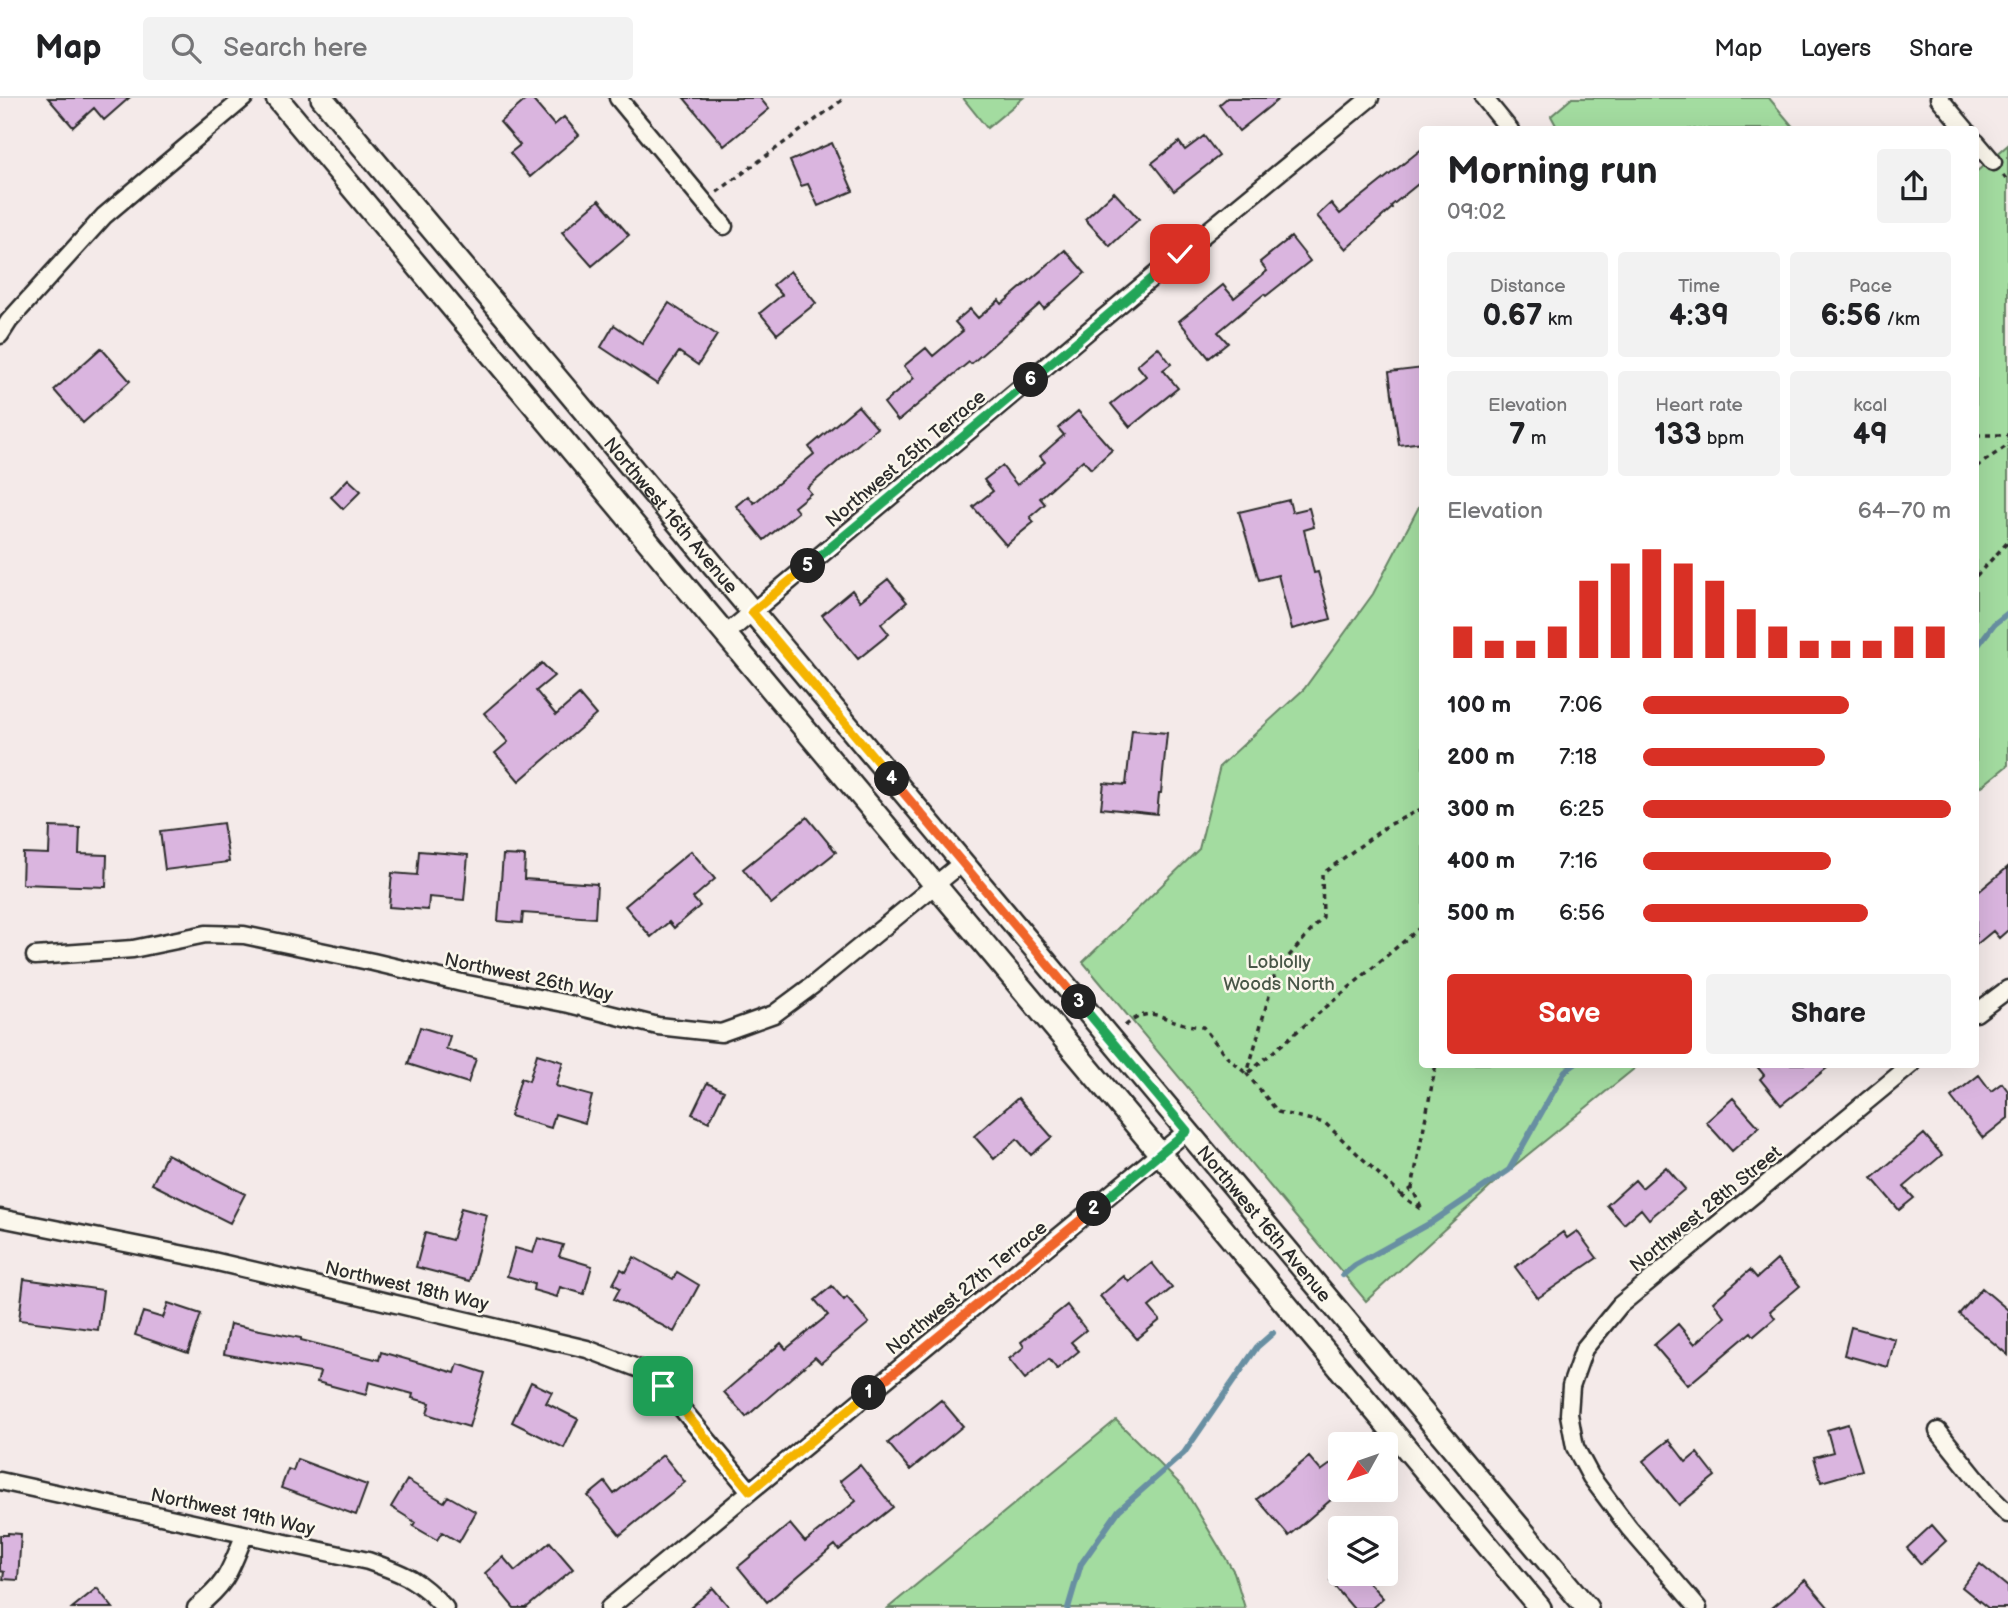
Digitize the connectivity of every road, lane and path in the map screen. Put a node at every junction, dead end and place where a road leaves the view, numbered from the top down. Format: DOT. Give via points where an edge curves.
graph roads {
  1 [pos="244,98"];
  2 [pos="277,98"];
  3 [pos="323,98"];
  4 [pos="618,98"];
  5 [pos="845,98"];
  6 [pos="1370,98"];
  7 [pos="1484,98"];
  8 [pos="1940,98"];
  9 [pos="1507,126"];
  10 [pos="1963,126"];
  11 [pos="1979,146"];
  12 [pos="1993,162"];
  13 [pos="703,201"];
  14 [pos="724,226"];
  15 [pos="0,335"];
  16 [pos="525,340"];
  17 [pos="498,363"];
  18 [pos="1979,435"];
  19 [pos="2008,435"];
  20 [pos="2008,445"];
  21 [pos="1979,465"];
  22 [pos="2008,542"];
  23 [pos="1979,573"];
  24 [pos="752,612"];
  25 [pos="725,635"];
  26 [pos="1419,810"];
  27 [pos="962,863"];
  28 [pos="935,884"];
  29 [pos="1419,928"];
  30 [pos="35,956"];
  31 [pos="2007,991"];
  32 [pos="1979,1011"];
  33 [pos="1124,1027"];
  34 [pos="1435,1068"];
  35 [pos="1907,1068"];
  36 [pos="1247,1074"];
  37 [pos="1187,1131"];
  38 [pos="1161,1153"];
  39 [pos="1412,1188"];
  40 [pos="1402,1196"];
  41 [pos="0,1218"];
  42 [pos="1422,1411"];
  43 [pos="1938,1431"];
  44 [pos="1394,1432"];
  45 [pos="1398,1432"];
  46 [pos="1398,1436"];
  47 [pos="0,1481"];
  48 [pos="750,1491"];
  49 [pos="2008,1514"];
  50 [pos="244,1536"];
  51 [pos="196,1608"];
  52 [pos="445,1608"];
  53 [pos="609,1608"];
  54 [pos="1540,1608"];
  55 [pos="1587,1608"];
  56 [pos="1698,1608"];
  1 -- 15 [label="street" via="104,216"];
  2 -- 17 [label="main road, Northwest 16th Avenue"];
  3 -- 16 [label="main road, Northwest 16th Avenue"];
  4 -- 13 [label="street"];
  5 -- 13 [label="path"];
  6 -- 24 [label="street, Northwest 25th Terrace"];
  7 -- 9 [label="street"];
  8 -- 10 [label="street"];
  11 -- 12 [label="street"];
  13 -- 14 [label="street"];
  16 -- 17 [label="main road"];
  16 -- 24 [label="main road, Northwest 16th Avenue"];
  17 -- 25 [label="main road, Northwest 16th Avenue"];
  18 -- 19 [label="path"];
  20 -- 21 [label="path"];
  22 -- 23 [label="path"];
  24 -- 25 [label="street, Northwest 25th Terrace"];
  24 -- 27 [label="main road, Northwest 16th Avenue"];
  25 -- 28 [label="main road, Northwest 16th Avenue"];
  26 -- 36 [label="path" via="1387,826 1322,874 1323,917 1276,971"];
  27 -- 28 [label="street, Northwest 26th Way"];
  27 -- 37 [label="main road, Northwest 16th Avenue"];
  28 -- 30 [label="street, Northwest 26th Way" via="774,1014 721,1033 658,1026 244,935 206,934 133,948"];
  28 -- 38 [label="main road, Northwest 16th Avenue"];
  29 -- 36 [label="path"];
  31 -- 32 [label="street"];
  33 -- 36 [label="path" via="1136,1016 1154,1013 1203,1027"];
  34 -- 39 [label="path"];
  35 -- 56 [label="street, Northwest 28th Street" via="1620,1305 1584,1349 1571,1386 1569,1414 1575,1447 1629,1528"];
  36 -- 40 [label="path" via="1278,1112 1325,1123"];
  37 -- 38 [label="street, Northwest 27th Terrace"];
  37 -- 42 [label="main road, Northwest 16th Avenue"];
  38 -- 44 [label="main road, Northwest 16th Avenue"];
  38 -- 48 [label="street, Northwest 27th Terrace"];
  39 -- 40 [label="path"];
  39 -- 40 [label="path" via="1422,1210"];
  41 -- 48 [label="street, Northwest 18th Way" via="200,1258 587,1349 645,1371 663,1386"];
  42 -- 45 [label="main road"];
  42 -- 55 [label="main road, Northwest 16th Avenue"];
  43 -- 49 [label="street"];
  46 -- 54 [label="main road, Northwest 16th Avenue"];
  47 -- 50 [label="street, Northwest 19th Way"];
  48 -- 53 [label="street, Northwest 27th Terrace"];
  50 -- 51 [label="street" via="226,1580"];
  50 -- 52 [label="street, Northwest 19th Way" via="368,1561 407,1575"];
}
